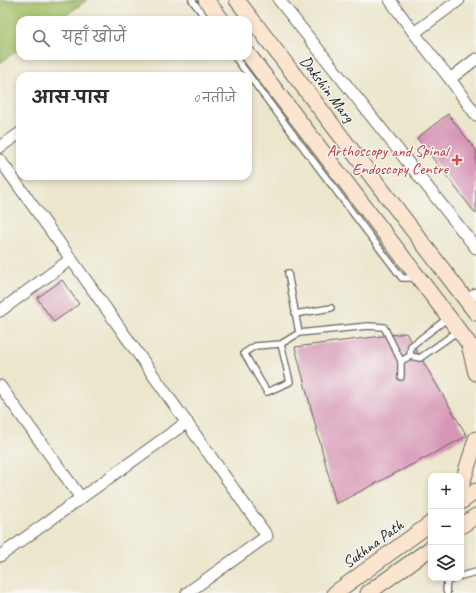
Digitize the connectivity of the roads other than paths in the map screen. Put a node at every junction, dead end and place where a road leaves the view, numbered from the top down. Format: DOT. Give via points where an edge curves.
graph roads {
  1 [pos="192,0"];
  2 [pos="206,0"];
  3 [pos="236,0"];
  4 [pos="279,0"];
  5 [pos="390,0"];
  6 [pos="459,0"];
  7 [pos="204,16"];
  8 [pos="219,16"];
  9 [pos="248,16"];
  10 [pos="252,21"];
  11 [pos="414,33"];
  12 [pos="252,59"];
  13 [pos="476,59"];
  14 [pos="237,60"];
  15 [pos="246,72"];
  16 [pos="450,79"];
  17 [pos="252,80"];
  18 [pos="476,116"];
  19 [pos="16,135"];
  20 [pos="0,147"];
  21 [pos="0,160"];
  22 [pos="476,248"];
  23 [pos="436,249"];
  24 [pos="71,259"];
  25 [pos="439,265"];
  26 [pos="288,273"];
  27 [pos="419,278"];
  28 [pos="471,297"];
  29 [pos="331,308"];
  30 [pos="0,311"];
  31 [pos="476,313"];
  32 [pos="295,314"];
  33 [pos="448,317"];
  34 [pos="458,330"];
  35 [pos="299,333"];
  36 [pos="281,344"];
  37 [pos="473,349"];
  38 [pos="410,356"];
  39 [pos="401,361"];
  40 [pos="476,373"];
  41 [pos="401,378"];
  42 [pos="0,386"];
  43 [pos="187,422"];
  44 [pos="476,439"];
  45 [pos="464,477"];
  46 [pos="476,491"];
  47 [pos="81,498"];
  48 [pos="464,500"];
  49 [pos="476,516"];
  50 [pos="428,525"];
  51 [pos="467,525"];
  52 [pos="428,550"];
  53 [pos="0,556"];
  54 [pos="476,572"];
  55 [pos="464,575"];
  56 [pos="449,581"];
  57 [pos="187,593"];
  58 [pos="336,593"];
  59 [pos="368,593"];
  60 [pos="447,593"];
  1 -- 7 [label="lane"];
  2 -- 8 [label="main road"];
  3 -- 9 [label="main road, Dakshin Marg"];
  4 -- 22 [label="street"];
  5 -- 11 [label="street"];
  6 -- 11 [label="street"];
  10 -- 25 [label="main road, Dakshin Marg"];
  11 -- 16 [label="street"];
  12 -- 27 [label="main road"];
  13 -- 16 [label="street"];
  14 -- 15 [label="lane"];
  16 -- 18 [label="street"];
  17 -- 27 [label="lane" via="402,278"];
  19 -- 20 [label="street"];
  21 -- 24 [label="street"];
  23 -- 25 [label="lane"];
  24 -- 30 [label="street"];
  24 -- 43 [label="street"];
  25 -- 28 [label="main road, Dakshin Marg"];
  26 -- 32 [label="lane"];
  27 -- 33 [label="main road"];
  28 -- 31 [label="main road, Dakshin Marg"];
  29 -- 32 [label="lane"];
  32 -- 35 [label="lane"];
  33 -- 34 [label="main road"];
  33 -- 38 [label="lane" via="411,346"];
  34 -- 37 [label="main road"];
  34 -- 38 [label="lane" via="420,358"];
  35 -- 36 [label="lane"];
  35 -- 39 [label="lane" via="368,326 384,327"];
  36 -- 36 [label="lane" via="290,382 267,392 244,353 255,346"];
  37 -- 40 [label="main road"];
  38 -- 39 [label="lane"];
  39 -- 41 [label="lane"];
  42 -- 47 [label="street"];
  43 -- 47 [label="street"];
  43 -- 57 [label="street" via="267,536"];
  44 -- 45 [label="main road"];
  46 -- 48 [label="main road"];
  47 -- 53 [label="street"];
  49 -- 51 [label="main road"];
  50 -- 58 [label="main road, Sukhna Path"];
  52 -- 59 [label="main road"];
  54 -- 55 [label="lane"];
  56 -- 60 [label="lane"];
}
